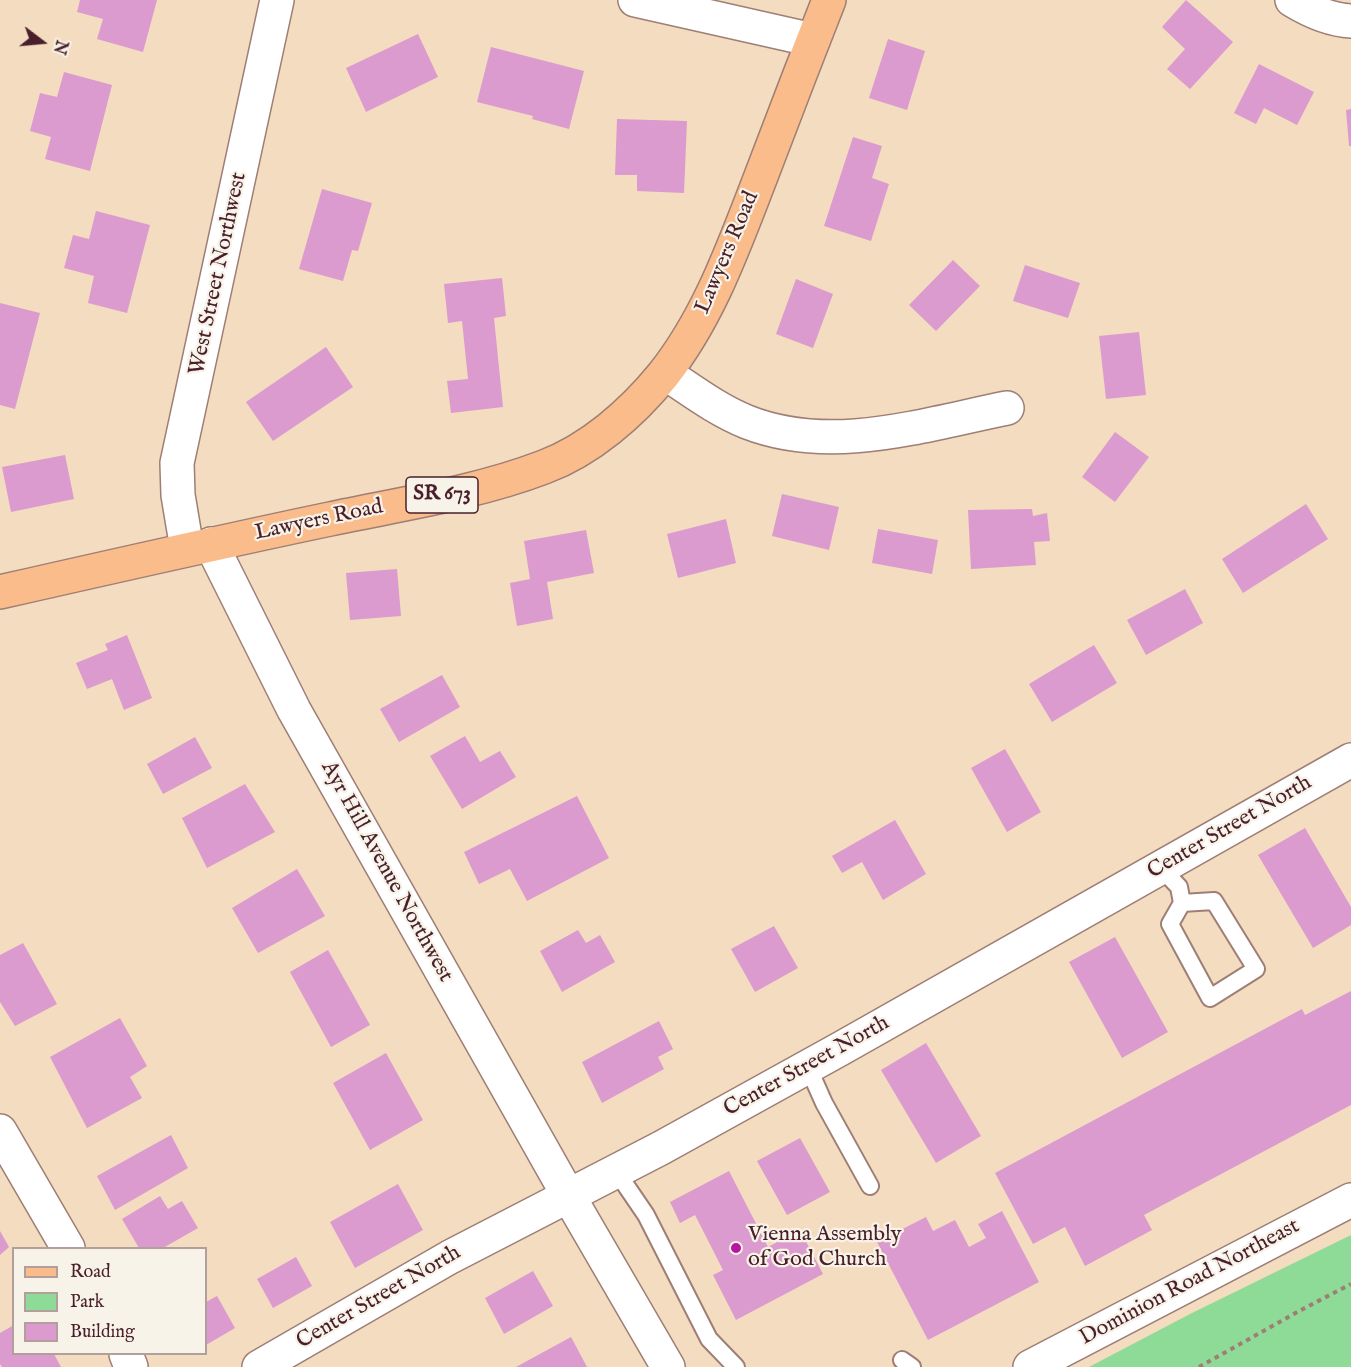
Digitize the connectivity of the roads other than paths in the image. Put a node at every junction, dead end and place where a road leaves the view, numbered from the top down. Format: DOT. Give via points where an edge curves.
graph roads {
  1 [pos="277,0"];
  2 [pos="634,0"];
  3 [pos="828,0"];
  4 [pos="1292,0"];
  5 [pos="1351,21"];
  6 [pos="813,40"];
  7 [pos="665,372"];
  8 [pos="1007,408"];
  9 [pos="199,547"];
  10 [pos="0,592"];
  11 [pos="1351,760"];
  12 [pos="1161,868"];
  13 [pos="1182,903"];
  14 [pos="808,1067"];
  15 [pos="0,1131"];
  16 [pos="616,1171"];
  17 [pos="870,1186"];
  18 [pos="568,1195"];
  19 [pos="1351,1200"];
  20 [pos="67,1247"];
  21 [pos="259,1367"];
  22 [pos="668,1367"];
  23 [pos="736,1367"];
  24 [pos="1030,1367"];
  1 -- 9 [label="street, West Street Northwest" via="177,463 178,495"];
  2 -- 6 [label="street"];
  3 -- 6 [label="main road, Lawyers Road / SR 673"];
  4 -- 5 [label="street" via="1311,11"];
  6 -- 7 [label="main road, Lawyers Road / SR 673" via="722,275 696,327"];
  7 -- 8 [label="street" via="718,408 747,422 818,438 862,436"];
  7 -- 9 [label="main road, Lawyers Road / SR 673" via="614,424 545,467 484,486"];
  9 -- 10 [label="main road, Lawyers Road / SR 673"];
  9 -- 18 [label="street, Ayr Hill Avenue Northwest"];
  11 -- 12 [label="street, Center Street North"];
  12 -- 13 [label="lane" via="1179,887"];
  12 -- 14 [label="street, Center Street North"];
  13 -- 13 [label="lane" via="1170,924 1210,998 1256,969 1214,901"];
  14 -- 16 [label="street, Center Street North"];
  14 -- 17 [label="lane"];
  15 -- 20 [label="street"];
  16 -- 18 [label="street, Center Street North"];
  16 -- 23 [label="lane" via="646,1215 709,1339"];
  18 -- 21 [label="street, Center Street North"];
  18 -- 22 [label="street, Ayr Hill Avenue Northwest"];
  19 -- 24 [label="street, Dominion Road Northeast"];
}
